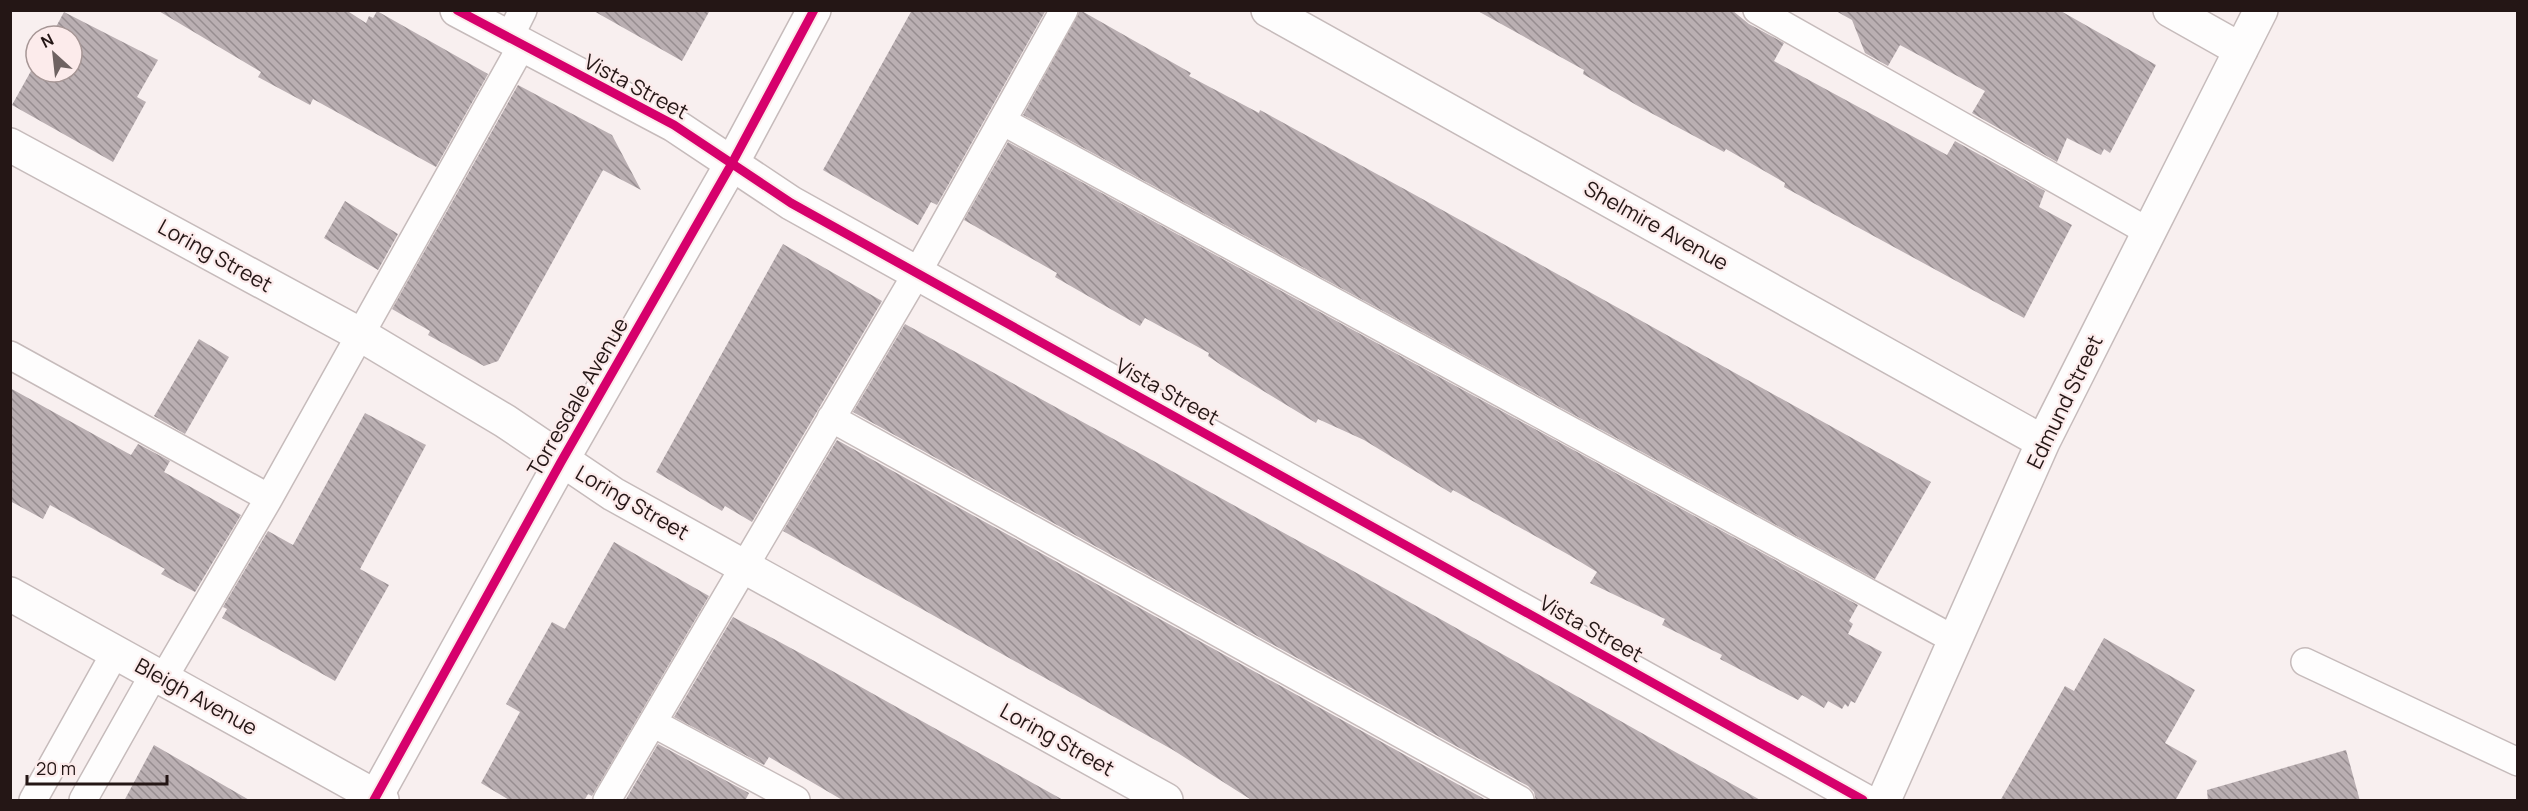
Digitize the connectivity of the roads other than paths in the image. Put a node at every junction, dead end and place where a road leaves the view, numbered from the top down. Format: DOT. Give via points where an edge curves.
graph roads {
  1 [pos="457,10"];
  2 [pos="523,10"];
  3 [pos="814,10"];
  4 [pos="1064,10"];
  5 [pos="1268,10"];
  6 [pos="1757,10"];
  7 [pos="2170,10"];
  8 [pos="2261,10"];
  9 [pos="515,43"];
  10 [pos="2241,50"];
  11 [pos="1002,121"];
  12 [pos="10,145"];
  13 [pos="731,165"];
  14 [pos="2149,232"];
  15 [pos="917,273"];
  16 [pos="361,335"];
  17 [pos="10,355"];
  18 [pos="831,418"];
  19 [pos="2043,442"];
  20 [pos="561,462"];
  21 [pos="269,498"];
  22 [pos="744,566"];
  23 [pos="10,594"];
  24 [pos="1955,640"];
  25 [pos="115,653"];
  26 [pos="2305,662"];
  27 [pos="159,676"];
  28 [pos="653,723"];
  29 [pos="2517,762"];
  30 [pos="377,799"];
  31 [pos="33,801"];
  32 [pos="83,801"];
  33 [pos="607,801"];
  34 [pos="796,801"];
  35 [pos="1166,801"];
  36 [pos="1521,801"];
  37 [pos="1863,801"];
  38 [pos="1884,801"];
  1 -- 9 [label="street, Vista Street"];
  2 -- 9 [label="lane"];
  3 -- 13 [label="street, Torresdale Avenue"];
  4 -- 11 [label="lane"];
  5 -- 19 [label="street, Shelmire Avenue"];
  6 -- 14 [label="lane"];
  7 -- 10 [label="street"];
  8 -- 10 [label="street, Edmund Street"];
  9 -- 13 [label="street, Vista Street" via="674,125"];
  9 -- 16 [label="lane"];
  10 -- 14 [label="street, Edmund Street"];
  11 -- 15 [label="lane"];
  11 -- 24 [label="lane"];
  12 -- 16 [label="street, Loring Street"];
  13 -- 15 [label="street, Vista Street"];
  13 -- 20 [label="street, Torresdale Avenue"];
  14 -- 19 [label="street, Edmund Street"];
  15 -- 18 [label="lane"];
  15 -- 37 [label="street, Vista Street"];
  16 -- 20 [label="street, Loring Street" via="505,422"];
  16 -- 21 [label="lane"];
  17 -- 21 [label="lane"];
  18 -- 22 [label="lane"];
  18 -- 36 [label="lane"];
  19 -- 24 [label="street, Edmund Street"];
  20 -- 22 [label="street, Loring Street"];
  20 -- 30 [label="street, Torresdale Avenue"];
  21 -- 27 [label="lane"];
  22 -- 28 [label="lane"];
  22 -- 35 [label="street, Loring Street"];
  23 -- 25 [label="street, Bleigh Avenue"];
  24 -- 38 [label="street, Edmund Street"];
  25 -- 27 [label="street, Bleigh Avenue"];
  25 -- 31 [label="lane"];
  26 -- 29 [label="lane"];
  27 -- 30 [label="street, Bleigh Avenue"];
  27 -- 32 [label="lane"];
  28 -- 33 [label="lane"];
  28 -- 34 [label="lane"];
}
